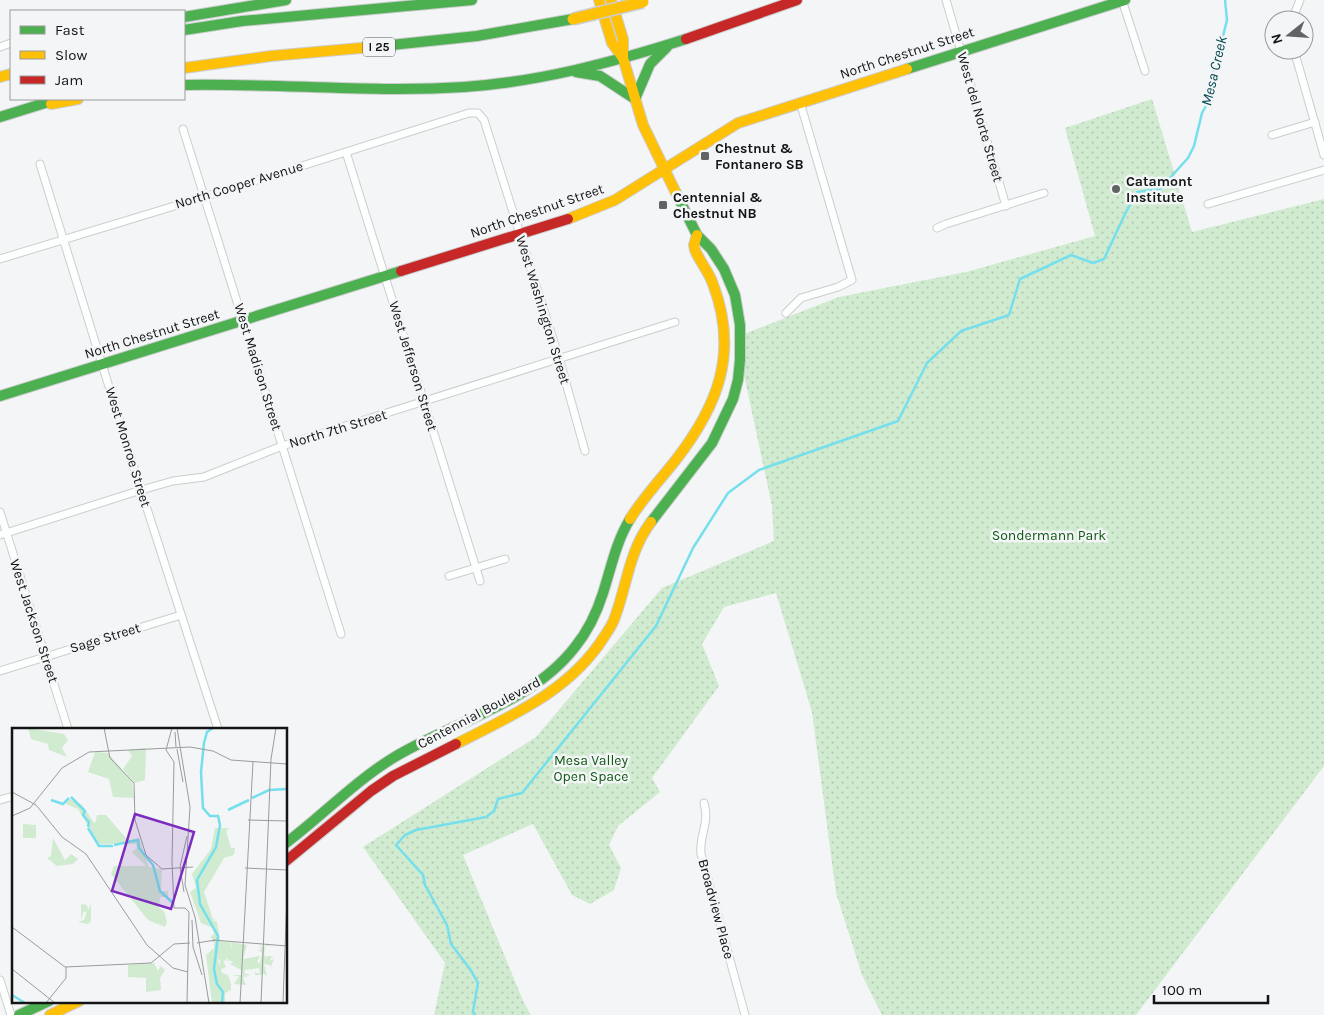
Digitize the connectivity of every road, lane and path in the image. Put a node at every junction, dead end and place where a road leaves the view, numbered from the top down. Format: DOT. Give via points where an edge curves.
graph roads {
  1 [pos="286,0"];
  2 [pos="472,0"];
  3 [pos="599,0"];
  4 [pos="611,0"];
  5 [pos="797,0"];
  6 [pos="946,0"];
  7 [pos="1123,0"];
  8 [pos="646,1"];
  9 [pos="185,17"];
  10 [pos="185,30"];
  11 [pos="671,44"];
  12 [pos="961,51"];
  13 [pos="623,58"];
  14 [pos="1297,60"];
  15 [pos="185,68"];
  16 [pos="1145,71"];
  17 [pos="561,72"];
  18 [pos="185,85"];
  19 [pos="635,99"];
  20 [pos="55,100"];
  21 [pos="73,100"];
  22 [pos="800,102"];
  23 [pos="21,110"];
  24 [pos="478,114"];
  25 [pos="0,116"];
  26 [pos="1315,122"];
  27 [pos="183,129"];
  28 [pos="1272,135"];
  29 [pos="346,152"];
  30 [pos="1324,155"];
  31 [pos="40,164"];
  32 [pos="664,170"];
  33 [pos="1324,170"];
  34 [pos="1044,193"];
  35 [pos="204,197"];
  36 [pos="1208,204"];
  37 [pos="1006,206"];
  38 [pos="937,228"];
  39 [pos="520,235"];
  40 [pos="696,235"];
  41 [pos="63,238"];
  42 [pos="0,259"];
  43 [pos="385,277"];
  44 [pos="786,313"];
  45 [pos="244,322"];
  46 [pos="675,322"];
  47 [pos="559,358"];
  48 [pos="102,364"];
  49 [pos="0,396"];
  50 [pos="424,402"];
  51 [pos="282,446"];
  52 [pos="586,452"];
  53 [pos="141,490"];
  54 [pos="0,512"];
  55 [pos="3,534"];
  56 [pos="505,559"];
  57 [pos="476,568"];
  58 [pos="449,576"];
  59 [pos="480,581"];
  60 [pos="181,615"];
  61 [pos="341,634"];
  62 [pos="45,657"];
  63 [pos="0,671"];
  64 [pos="68,728"];
  65 [pos="218,728"];
  66 [pos="704,803"];
  67 [pos="288,841"];
  68 [pos="288,860"];
  69 [pos="0,980"];
  70 [pos="46,1002"];
  71 [pos="77,1002"];
  72 [pos="11,1015"];
  73 [pos="19,1015"];
  74 [pos="50,1015"];
  75 [pos="745,1015"];
  1 -- 9 [label="main road"];
  2 -- 10 [label="main road" via="242,21"];
  3 -- 13 [label="main road, Centennial Boulevard" via="612,43"];
  4 -- 13 [label="main road, Centennial Boulevard" via="623,39"];
  5 -- 11 [label="main road"];
  6 -- 12 [label="street, West del Norte Street"];
  7 -- 12 [label="main road, North Chestnut Street"];
  7 -- 16 [label="street"];
  8 -- 15 [label="main road, I 25, bridge" via="493,34 249,58"];
  11 -- 13 [label="main road"];
  11 -- 19 [label="main road" via="646,68"];
  12 -- 22 [label="main road, North Chestnut Street"];
  12 -- 37 [label="street, West del Norte Street"];
  13 -- 17 [label="main road"];
  13 -- 19 [label="main road, Centennial Boulevard"];
  14 -- 26 [label="street"];
  17 -- 18 [label="main road" via="505,83 440,88"];
  17 -- 19 [label="main road" via="600,76"];
  19 -- 32 [label="main road, Centennial Boulevard"];
  20 -- 23 [label="main road"];
  21 -- 23 [label="main road"];
  22 -- 32 [label="main road, North Chestnut Street" via="738,122"];
  22 -- 44 [label="street" via="852,280 801,298"];
  23 -- 25 [label="main road"];
  24 -- 29 [label="street, North Cooper Avenue" via="469,113"];
  24 -- 39 [label="street, West Washington Street" via="484,120"];
  26 -- 28 [label="street"];
  26 -- 30 [label="street"];
  27 -- 35 [label="street, West Madison Street"];
  29 -- 35 [label="street, North Cooper Avenue"];
  29 -- 43 [label="street, West Jefferson Street"];
  31 -- 41 [label="street, West Monroe Street"];
  32 -- 39 [label="main road, North Chestnut Street" via="605,205"];
  32 -- 40 [label="main road, Centennial Boulevard"];
  33 -- 36 [label="street"];
  34 -- 37 [label="street"];
  35 -- 41 [label="street, North Cooper Avenue"];
  35 -- 45 [label="street, West Madison Street"];
  37 -- 38 [label="street"];
  39 -- 43 [label="main road, North Chestnut Street"];
  39 -- 47 [label="street, West Washington Street"];
  40 -- 67 [label="main road, Centennial Boulevard" via="694,247 722,309 724,364 717,391 706,417 689,443 629,519 620,536 599,605 586,631 573,650 532,686 395,757"];
  40 -- 68 [label="main road, Centennial Boulevard" via="712,249 735,295 740,325 738,380 712,444 645,530 629,566 615,619 594,652 571,677 541,699 393,776"];
  41 -- 42 [label="street, North Cooper Avenue"];
  41 -- 48 [label="street, West Monroe Street"];
  43 -- 45 [label="main road, North Chestnut Street"];
  43 -- 50 [label="street, West Jefferson Street"];
  45 -- 48 [label="main road, North Chestnut Street"];
  45 -- 51 [label="street, West Madison Street"];
  46 -- 47 [label="street, North 7th Street"];
  47 -- 50 [label="street, North 7th Street"];
  47 -- 52 [label="street, West Washington Street"];
  48 -- 49 [label="main road, North Chestnut Street"];
  48 -- 53 [label="street, West Monroe Street"];
  50 -- 51 [label="street, North 7th Street"];
  50 -- 57 [label="street, West Jefferson Street"];
  51 -- 53 [label="street, North 7th Street" via="204,476"];
  51 -- 61 [label="street, West Madison Street"];
  53 -- 55 [label="street, North 7th Street"];
  53 -- 60 [label="street, West Monroe Street"];
  54 -- 55 [label="street, West Jackson Street"];
  55 -- 62 [label="street, West Jackson Street"];
  56 -- 57 [label="street"];
  57 -- 58 [label="street"];
  57 -- 59 [label="street, West Jefferson Street"];
  60 -- 62 [label="street, Sage Street"];
  60 -- 65 [label="street, West Monroe Street"];
  62 -- 63 [label="street, Sage Street"];
  62 -- 64 [label="street, West Jackson Street"];
  66 -- 75 [label="street, Broadview Place" via="707,821 701,854"];
  69 -- 72 [label="street"];
  70 -- 73 [label="main road"];
  71 -- 74 [label="main road"];
}
